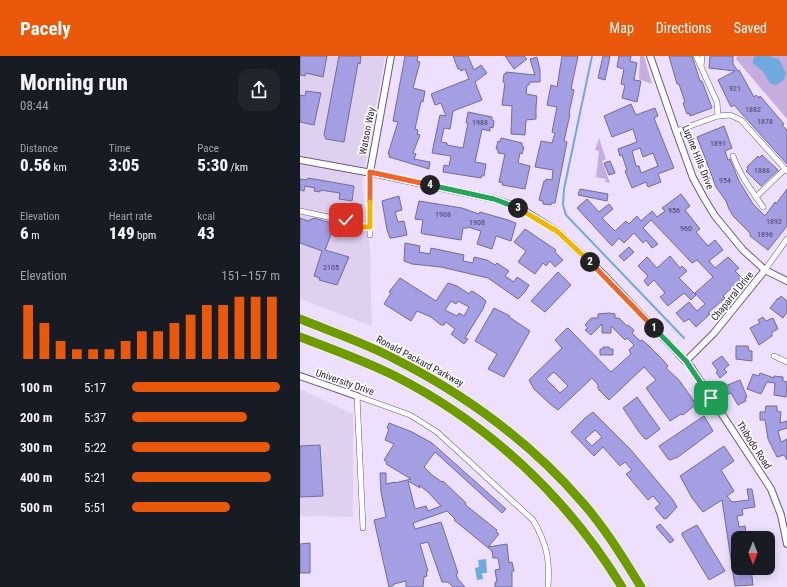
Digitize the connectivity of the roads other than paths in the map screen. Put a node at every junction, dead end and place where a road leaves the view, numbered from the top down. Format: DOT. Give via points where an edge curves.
graph roads {
  1 [pos="391,56"];
  2 [pos="650,56"];
  3 [pos="696,56"];
  4 [pos="702,56"];
  5 [pos="701,70"];
  6 [pos="718,116"];
  7 [pos="676,131"];
  8 [pos="733,156"];
  9 [pos="300,160"];
  10 [pos="786,170"];
  11 [pos="370,172"];
  12 [pos="756,197"];
  13 [pos="763,207"];
  14 [pos="300,211"];
  15 [pos="370,227"];
  16 [pos="370,235"];
  17 [pos="787,239"];
  18 [pos="766,270"];
  19 [pos="787,281"];
  20 [pos="300,319"];
  21 [pos="300,337"];
  22 [pos="774,356"];
  23 [pos="686,361"];
  24 [pos="787,362"];
  25 [pos="300,376"];
  26 [pos="357,396"];
  27 [pos="363,528"];
  28 [pos="787,544"];
  29 [pos="548,587"];
  30 [pos="622,587"];
  31 [pos="640,587"];
  1 -- 11 [label="street, Watson Way"];
  2 -- 7 [label="street, Lupine Hills Drive"];
  3 -- 5 [label="street"];
  4 -- 5 [label="street"];
  5 -- 6 [label="street" via="717,102"];
  6 -- 7 [label="street"];
  6 -- 10 [label="street" via="730,115 741,120"];
  7 -- 18 [label="street, Lupine Hills Drive" via="694,178 715,216 743,250"];
  8 -- 12 [label="street" via="749,189"];
  9 -- 11 [label="street, Thibodo Road"];
  10 -- 12 [label="street"];
  11 -- 15 [label="street, Watson Way"];
  11 -- 23 [label="street, Thibodo Road" via="494,199 520,208 558,232 603,274"];
  12 -- 13 [label="street"];
  14 -- 15 [label="street" via="351,222 361,227"];
  15 -- 16 [label="street, Watson Way"];
  17 -- 18 [label="street, Chaparral Drive"];
  18 -- 19 [label="street, Lupine Hills Drive"];
  18 -- 23 [label="street, Chaparral Drive" via="714,333"];
  20 -- 31 [label="highway, Ronald Packard Parkway" via="395,358 464,398 496,421 537,455 583,503 614,545"];
  21 -- 30 [label="highway" via="395,376 473,424 551,492 578,524"];
  22 -- 24 [label="street"];
  23 -- 28 [label="street, Thibodo Road" via="771,489 781,515"];
  25 -- 26 [label="street, University Drive"];
  26 -- 27 [label="street"];
  26 -- 29 [label="street, University Drive" via="410,415 437,432 533,520 542,536 548,556"];
}
